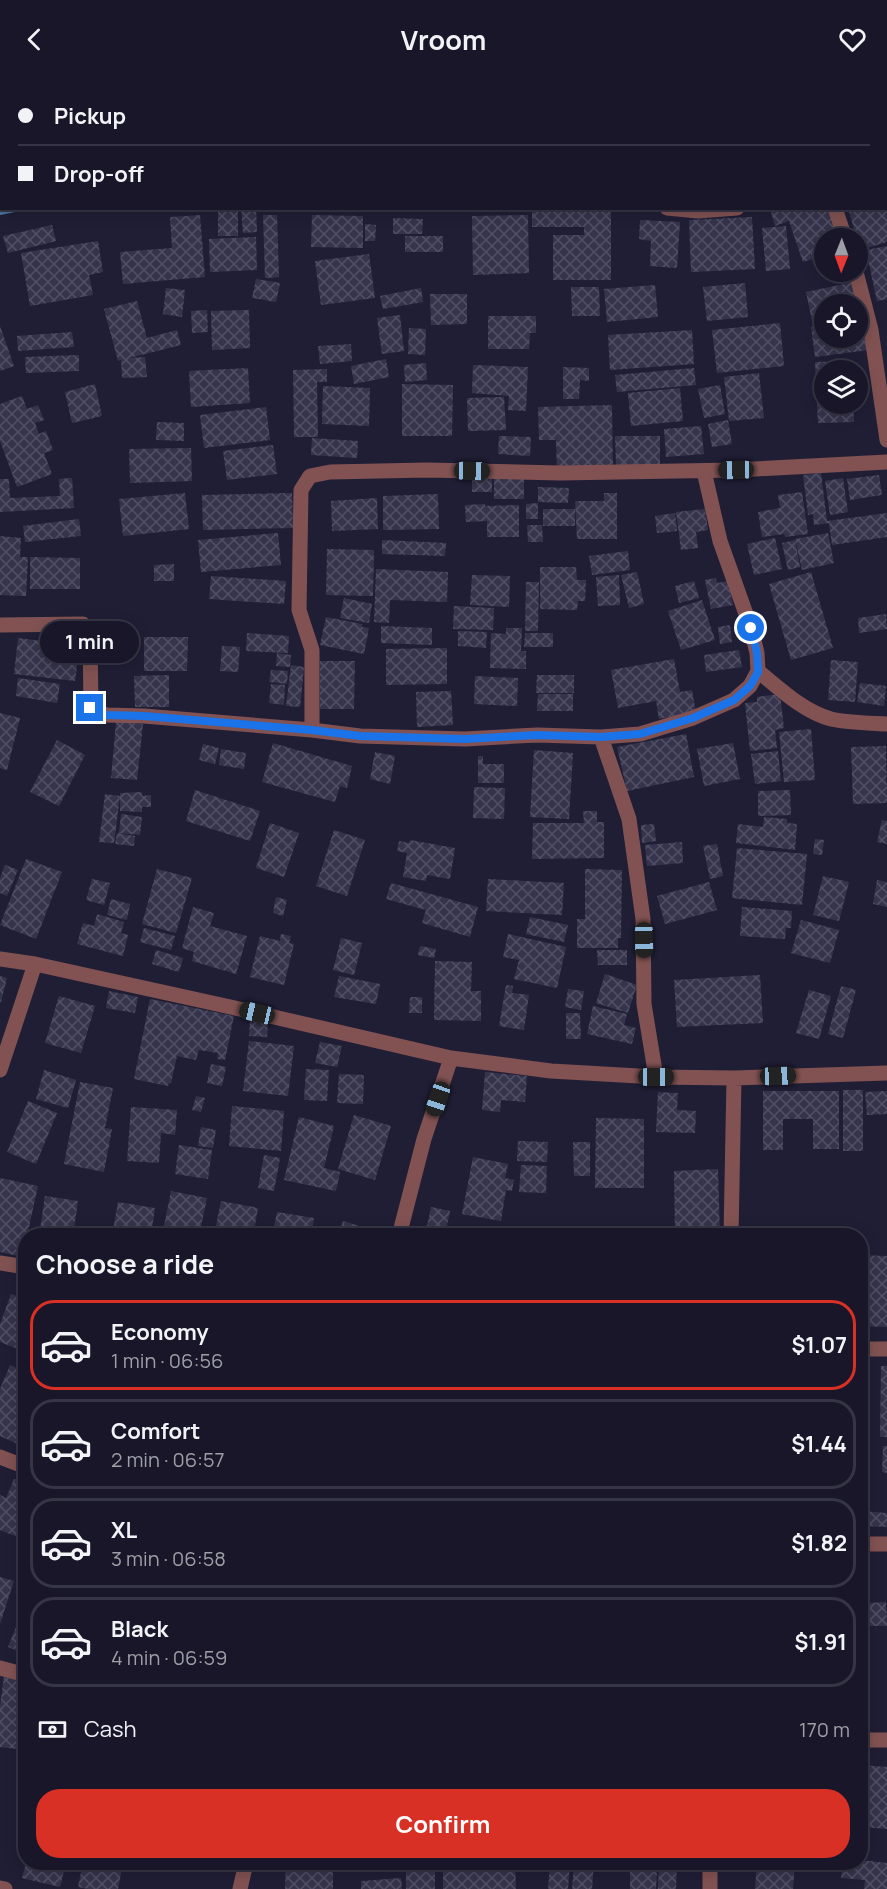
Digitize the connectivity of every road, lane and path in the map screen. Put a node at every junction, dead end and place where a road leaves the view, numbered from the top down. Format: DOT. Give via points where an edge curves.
graph roads {
  1 [pos="688,210"];
  2 [pos="711,210"];
  3 [pos="835,210"];
  4 [pos="841,228"];
  5 [pos="859,282"];
  6 [pos="887,440"];
  7 [pos="887,462"];
  8 [pos="704,471"];
  9 [pos="0,625"];
  10 [pos="758,672"];
  11 [pos="887,724"];
  12 [pos="312,730"];
  13 [pos="601,737"];
  14 [pos="0,959"];
  15 [pos="35,964"];
  16 [pos="451,1058"];
  17 [pos="0,1070"];
  18 [pos="887,1073"];
  19 [pos="656,1077"];
  20 [pos="734,1078"];
  21 [pos="401,1228"];
  22 [pos="731,1228"];
  23 [pos="0,1263"];
  24 [pos="18,1266"];
  25 [pos="868,1349"];
  26 [pos="887,1349"];
  27 [pos="0,1457"];
  28 [pos="18,1464"];
  29 [pos="868,1544"];
  30 [pos="887,1544"];
  31 [pos="0,1668"];
  32 [pos="18,1673"];
  33 [pos="868,1740"];
  34 [pos="887,1740"];
  35 [pos="244,1870"];
  36 [pos="710,1870"];
  37 [pos="0,1888"];
  38 [pos="4,1889"];
  39 [pos="240,1889"];
  40 [pos="710,1889"];
  1 -- 2 [label="street"];
  3 -- 4 [label="street"];
  5 -- 6 [label="street" via="871,330"];
  7 -- 8 [label="street"];
  8 -- 10 [label="street" via="720,541 751,628"];
  8 -- 12 [label="street" via="427,470 310,476 301,490 299,610 312,650"];
  9 -- 12 [label="street" via="83,624 90,634 90,708 96,713"];
  10 -- 11 [label="street" via="819,715 833,720"];
  10 -- 13 [label="street" via="750,686 734,700 693,718 640,734"];
  12 -- 13 [label="street" via="360,736 465,739"];
  13 -- 19 [label="street" via="629,819 643,919 645,1004"];
  14 -- 15 [label="street"];
  15 -- 16 [label="street"];
  15 -- 17 [label="street"];
  16 -- 19 [label="street" via="551,1071"];
  16 -- 21 [label="street" via="424,1139"];
  18 -- 20 [label="street"];
  19 -- 20 [label="street"];
  20 -- 22 [label="street"];
  23 -- 24 [label="street"];
  25 -- 26 [label="street"];
  27 -- 28 [label="street"];
  29 -- 30 [label="street"];
  31 -- 32 [label="street"];
  33 -- 34 [label="street"];
  35 -- 39 [label="street"];
  36 -- 40 [label="street"];
  37 -- 38 [label="street"];
}
